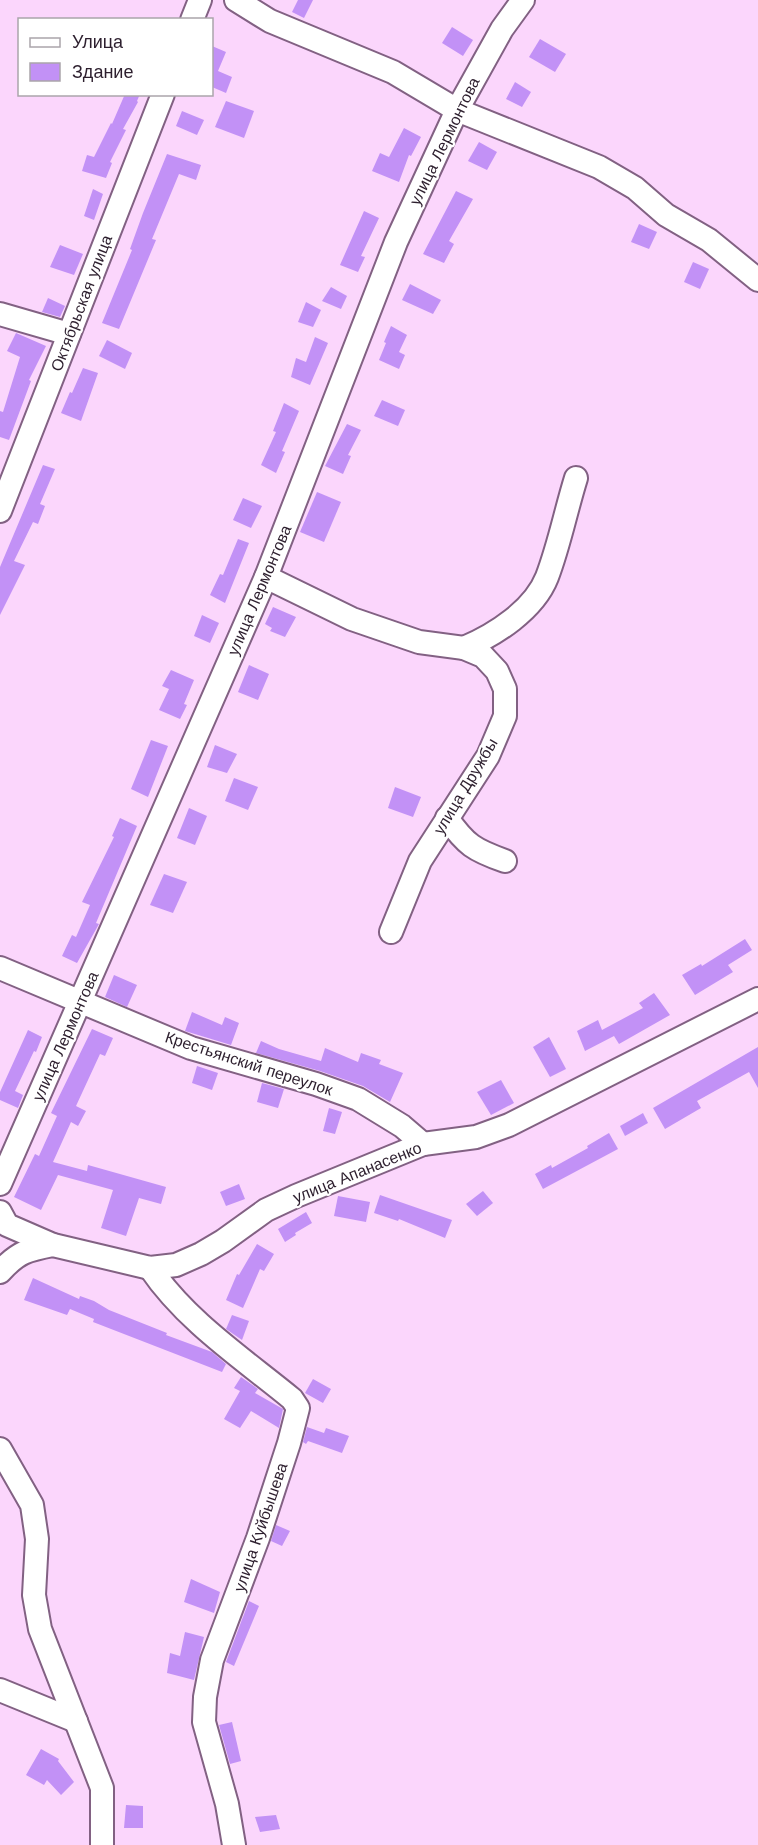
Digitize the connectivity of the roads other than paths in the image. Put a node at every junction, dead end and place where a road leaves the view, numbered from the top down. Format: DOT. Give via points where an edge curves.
graph roads {
  1 [pos="200,0"];
  2 [pos="236,0"];
  3 [pos="523,0"];
  4 [pos="193,18"];
  5 [pos="162,96"];
  6 [pos="457,110"];
  7 [pos="758,280"];
  8 [pos="0,314"];
  9 [pos="69,334"];
  10 [pos="576,478"];
  11 [pos="0,511"];
  12 [pos="266,577"];
  13 [pos="464,648"];
  14 [pos="447,818"];
  15 [pos="505,861"];
  16 [pos="391,932"];
  17 [pos="0,968"];
  18 [pos="758,999"];
  19 [pos="81,1002"];
  20 [pos="423,1144"];
  21 [pos="0,1184"];
  22 [pos="0,1212"];
  23 [pos="53,1245"];
  24 [pos="150,1268"];
  25 [pos="0,1272"];
  26 [pos="0,1449"];
  27 [pos="0,1690"];
  28 [pos="76,1721"];
  29 [pos="102,1845"];
  30 [pos="234,1845"];
  1 -- 4 [label="street"];
  2 -- 6 [label="street" via="270,21 393,72"];
  3 -- 6 [label="street, улица Лермонтова" via="502,29"];
  5 -- 9 [label="street, Октябрьская улица"];
  6 -- 7 [label="street" via="599,167 709,240"];
  6 -- 12 [label="street, улица Лермонтова" via="396,242"];
  8 -- 9 [label="street"];
  9 -- 11 [label="street, Октябрьская улица"];
  10 -- 13 [label="street" via="547,578 537,594 511,621 488,638"];
  12 -- 13 [label="street, улица Дружбы" via="352,619 419,642"];
  12 -- 19 [label="street, улица Лермонтова"];
  13 -- 14 [label="street, улица Дружбы" via="483,656 497,671 505,689 505,716 488,756"];
  14 -- 15 [label="street" via="478,851"];
  14 -- 16 [label="street, улица Дружбы" via="420,861"];
  17 -- 19 [label="street, Крестьянский переулок"];
  18 -- 20 [label="street, улица Апанасенко" via="508,1125 476,1137"];
  19 -- 20 [label="street, Крестьянский переулок" via="191,1048 358,1100 402,1126"];
  19 -- 21 [label="street, улица Лермонтова"];
  20 -- 24 [label="street, улица Апанасенко" via="266,1210 193,1258"];
  22 -- 23 [label="street" via="7,1226"];
  23 -- 24 [label="street, улица Апанасенко"];
  23 -- 25 [label="street" via="28,1250"];
  24 -- 30 [label="street, улица Куйбышева" via="186,1312 298,1408 261,1528 212,1660 205,1697 204,1722"];
  26 -- 28 [label="street" via="32,1505 37,1539 34,1596 39,1629"];
  27 -- 28 [label="street"];
  28 -- 29 [label="street" via="102,1788"];
}
